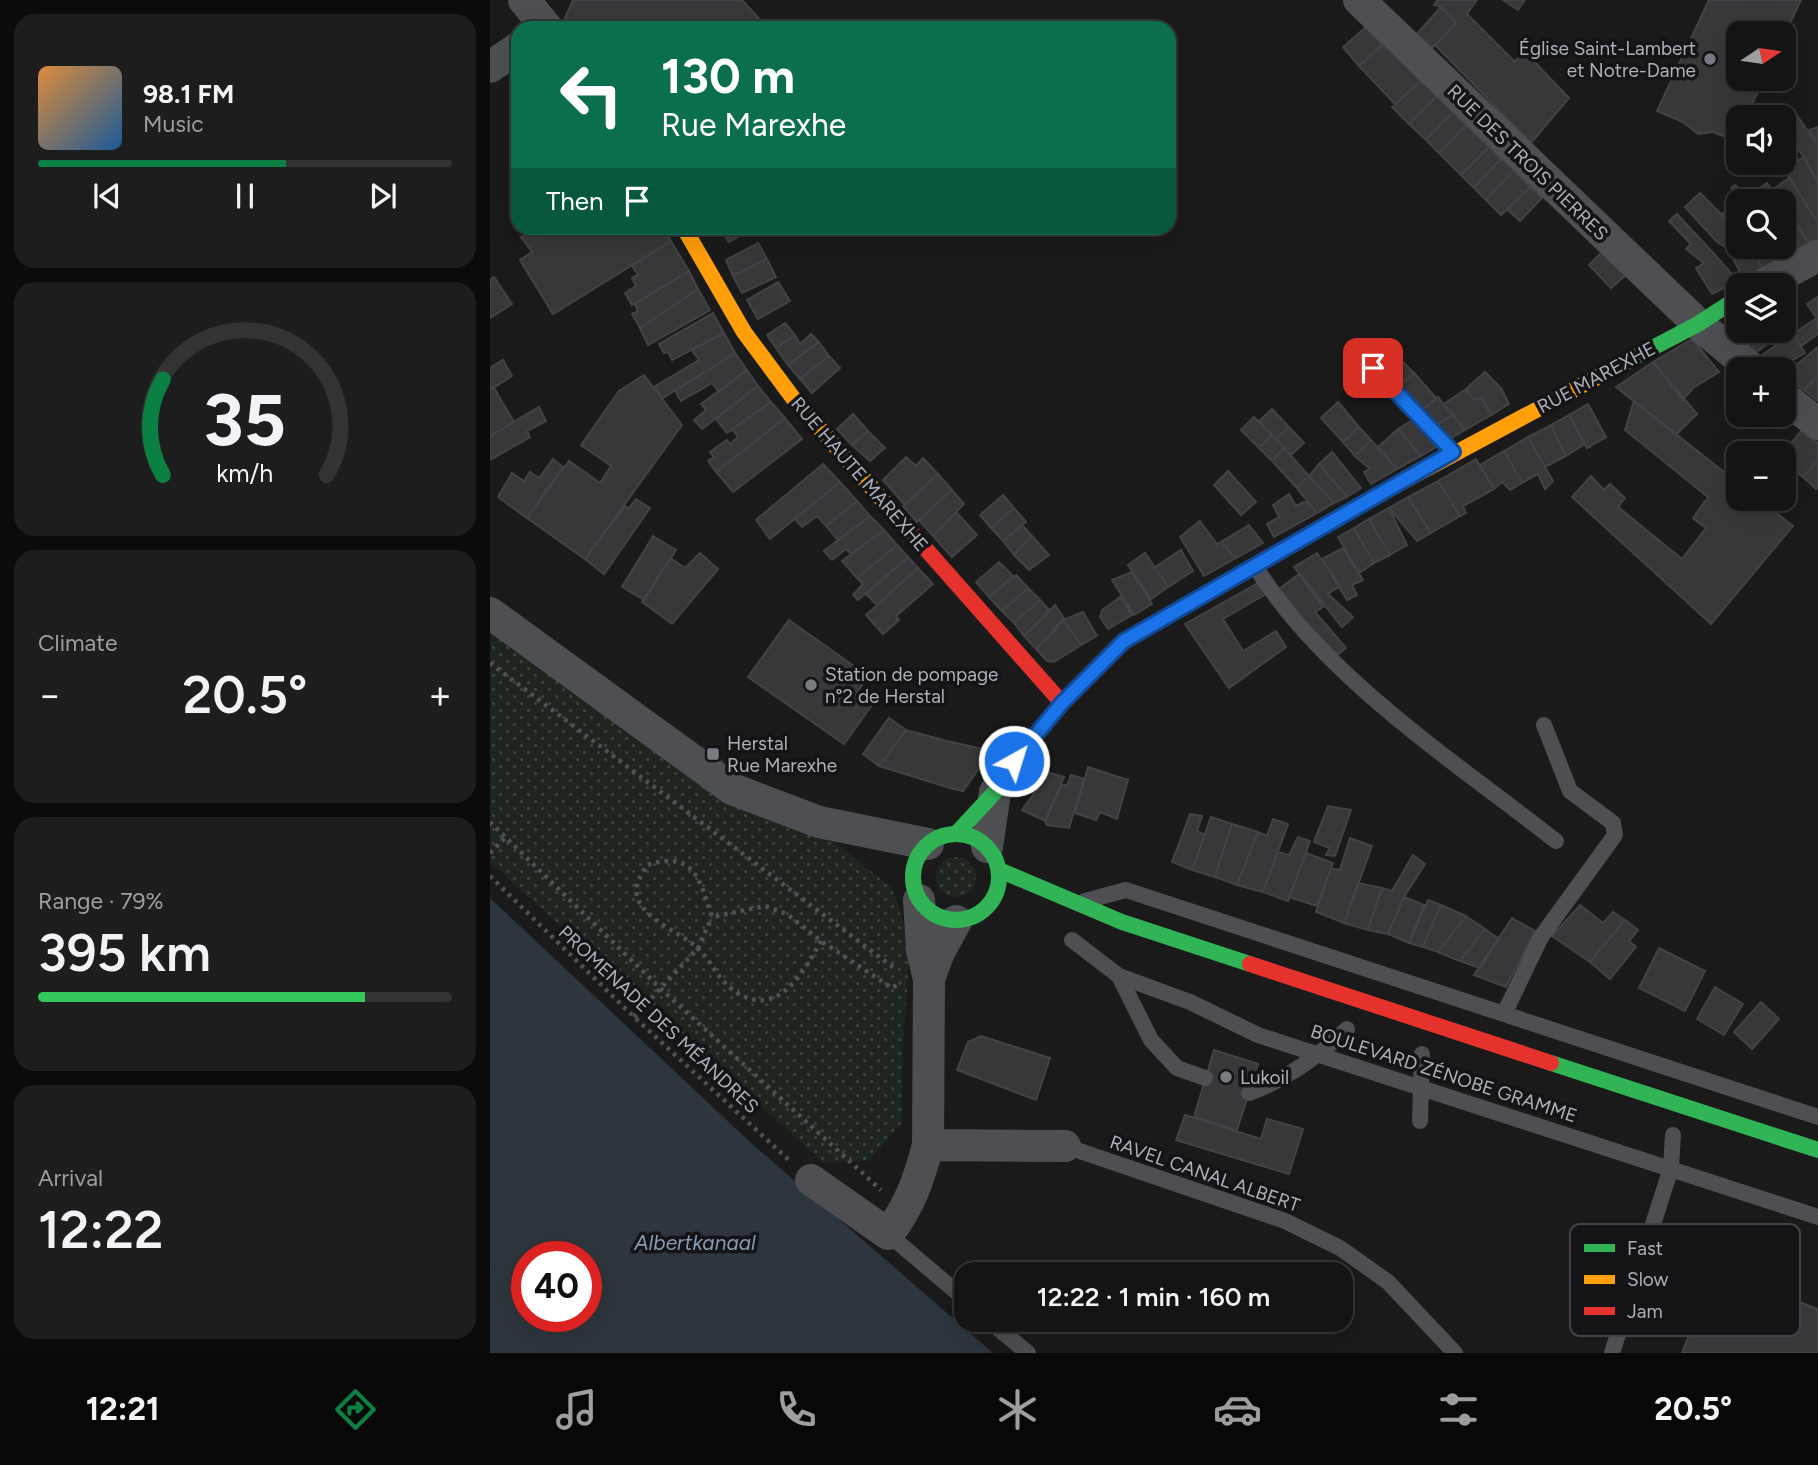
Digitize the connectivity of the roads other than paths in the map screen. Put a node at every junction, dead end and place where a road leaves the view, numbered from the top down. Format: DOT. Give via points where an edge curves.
graph roads {
  1 [pos="1359,0"];
  2 [pos="511,53"];
  3 [pos="490,67"];
  4 [pos="688,235"];
  5 [pos="1818,256"];
  6 [pos="1786,273"];
  7 [pos="1726,306"];
  8 [pos="1698,324"];
  9 [pos="1356,349"];
  10 [pos="1738,357"];
  11 [pos="1796,406"];
  12 [pos="1818,424"];
  13 [pos="1453,452"];
  14 [pos="1255,566"];
  15 [pos="490,613"];
  16 [pos="1062,703"];
  17 [pos="1544,725"];
  18 [pos="995,792"];
  19 [pos="942,839"];
  20 [pos="1556,841"];
  21 [pos="993,859"];
  22 [pos="919,900"];
  23 [pos="1076,904"];
  24 [pos="956,921"];
  25 [pos="1072,940"];
  26 [pos="1119,976"];
  27 [pos="918,979"];
  28 [pos="1504,1014"];
  29 [pos="1347,1029"];
  30 [pos="1422,1054"];
  31 [pos="1320,1056"];
  32 [pos="1205,1078"];
  33 [pos="1421,1088"];
  34 [pos="1249,1093"];
  35 [pos="1818,1117"];
  36 [pos="1420,1121"];
  37 [pos="1673,1135"];
  38 [pos="928,1145"];
  39 [pos="1065,1146"];
  40 [pos="1818,1150"];
  41 [pos="1671,1168"];
  42 [pos="811,1180"];
  43 [pos="1818,1217"];
  44 [pos="897,1223"];
  45 [pos="1653,1224"];
  46 [pos="954,1287"];
  47 [pos="1003,1332"];
  48 [pos="1617,1336"];
  49 [pos="1028,1353"];
  50 [pos="1455,1353"];
  51 [pos="1612,1353"];
  1 -- 8 [label="street, RUE DES TROIS PIERRES"];
  2 -- 3 [label="street"];
  4 -- 16 [label="street, RUE HAUTE MAREXHE" via="744,332 793,398"];
  5 -- 6 [label="street"];
  7 -- 8 [label="street, RUE MAREXHE"];
  8 -- 10 [label="street, RUE DES TROIS PIERRES"];
  8 -- 13 [label="street, RUE MAREXHE"];
  9 -- 13 [label="lane"];
  11 -- 12 [label="street"];
  13 -- 14 [label="street, RUE MAREXHE"];
  14 -- 16 [label="street, RUE MAREXHE" via="1124,641"];
  14 -- 20 [label="lane" via="1291,618 1329,659"];
  15 -- 19 [label="street" via="732,789 819,822"];
  16 -- 18 [label="street, RUE MAREXHE"];
  17 -- 28 [label="lane" via="1570,791 1613,823 1615,835 1541,937"];
  18 -- 19 [label="street, RUE MAREXHE"];
  18 -- 21 [label="street, RUE MAREXHE"];
  19 -- 21 [label="street" via="976,838"];
  19 -- 22 [label="street" via="914,868"];
  21 -- 23 [label="street"];
  21 -- 24 [label="street" via="994,900 973,918"];
  22 -- 24 [label="street" via="941,918"];
  22 -- 27 [label="street" via="922,950"];
  23 -- 28 [label="lane" via="1126,890"];
  23 -- 40 [label="street"];
  24 -- 27 [label="street"];
  25 -- 26 [label="lane, BOULEVARD ZÉNOBE GRAMME"];
  26 -- 31 [label="lane, BOULEVARD ZÉNOBE GRAMME"];
  26 -- 32 [label="lane" via="1151,1040 1177,1068"];
  27 -- 38 [label="street"];
  28 -- 35 [label="lane"];
  29 -- 31 [label="lane"];
  30 -- 33 [label="lane"];
  31 -- 33 [label="lane, BOULEVARD ZÉNOBE GRAMME"];
  31 -- 34 [label="lane"];
  33 -- 36 [label="lane"];
  33 -- 41 [label="lane, BOULEVARD ZÉNOBE GRAMME"];
  37 -- 41 [label="lane"];
  38 -- 39 [label="street"];
  38 -- 44 [label="street" via="919,1181"];
  39 -- 50 [label="lane, RAVEL CANAL ALBERT" via="1285,1221 1340,1248 1388,1282"];
  41 -- 43 [label="lane, BOULEVARD ZÉNOBE GRAMME"];
  41 -- 45 [label="lane"];
  42 -- 44 [label="street"];
  44 -- 46 [label="lane"];
  47 -- 49 [label="lane"];
  48 -- 51 [label="lane"];
}
